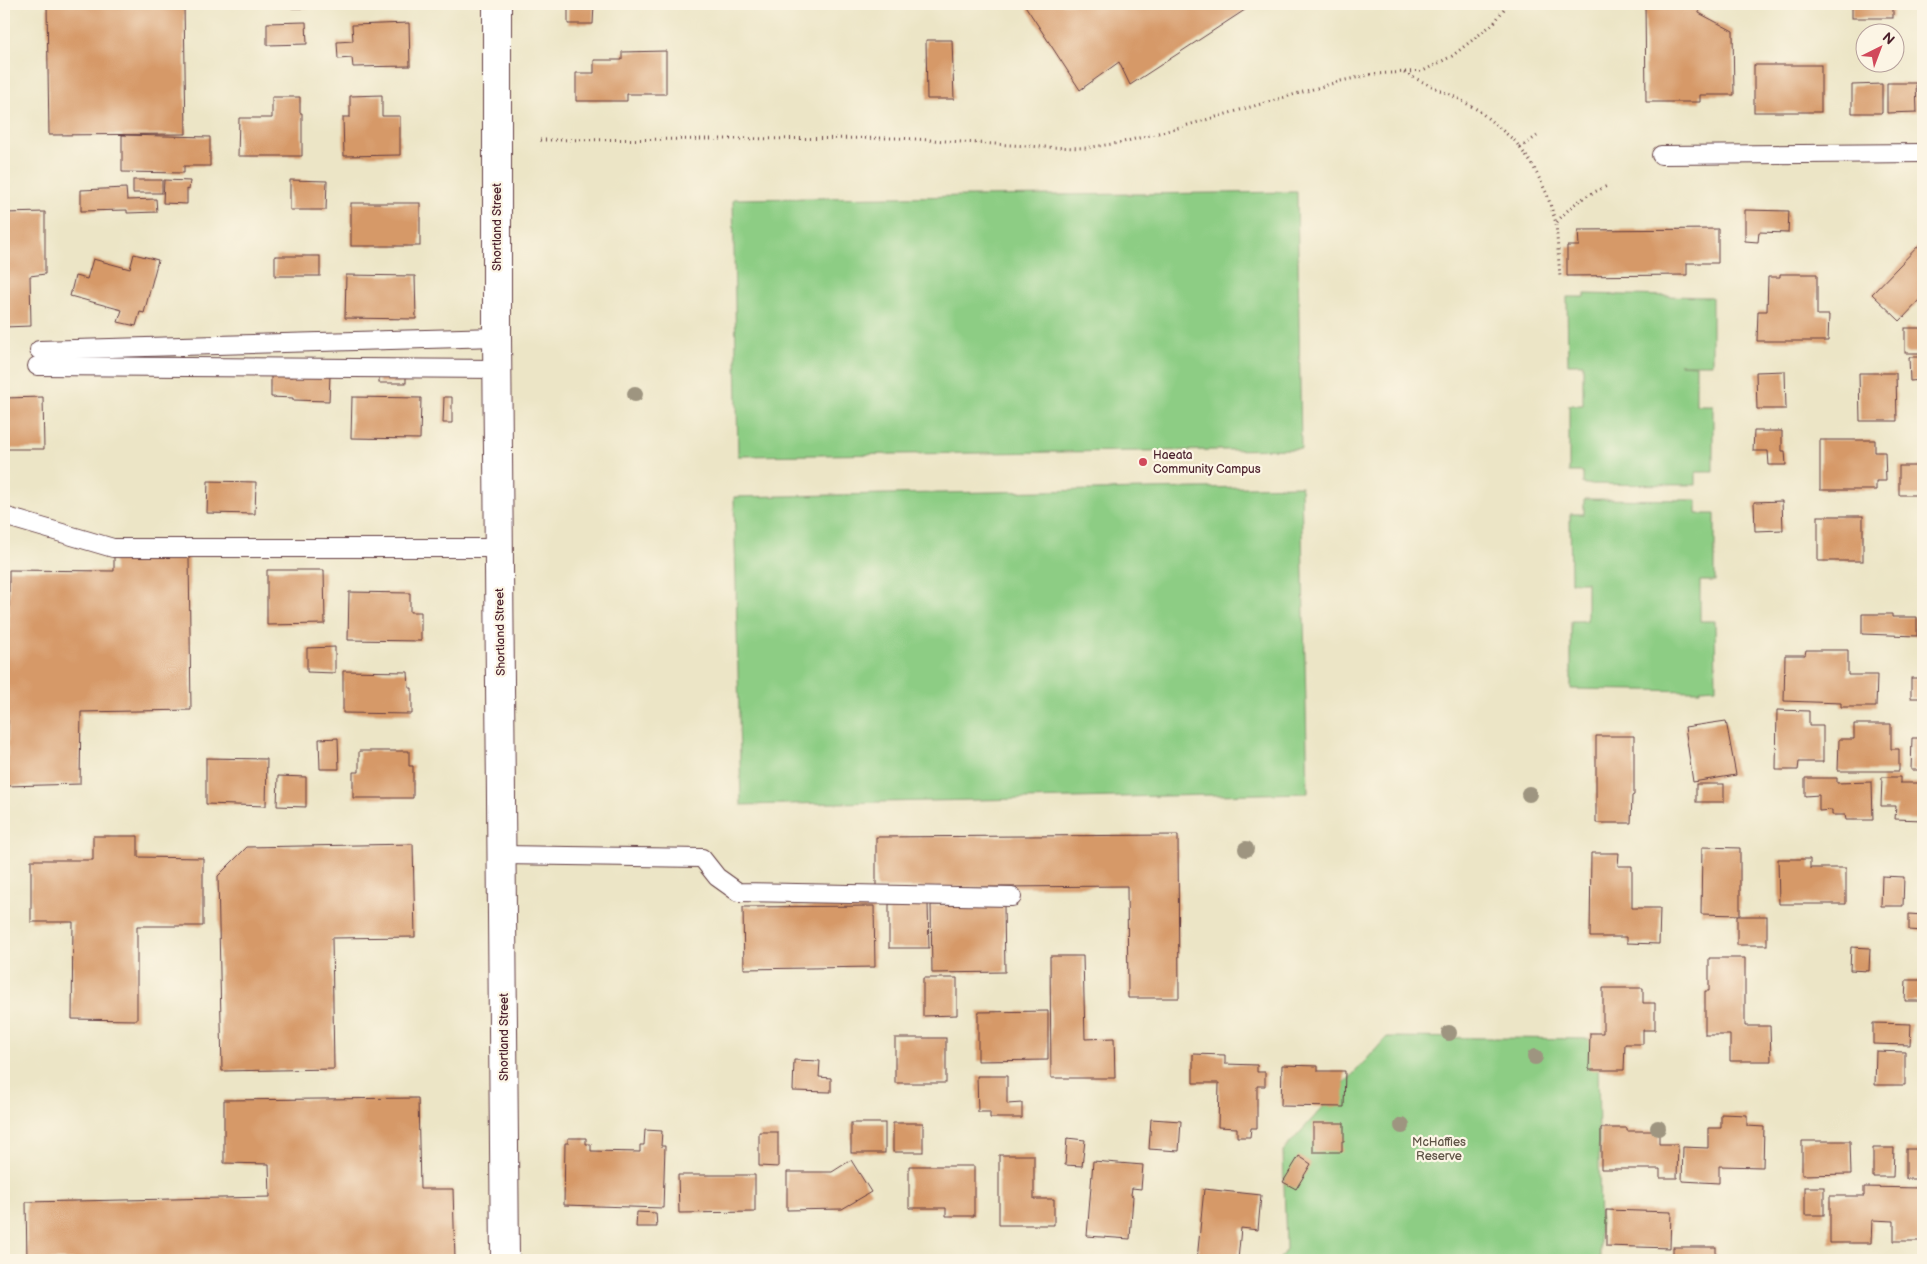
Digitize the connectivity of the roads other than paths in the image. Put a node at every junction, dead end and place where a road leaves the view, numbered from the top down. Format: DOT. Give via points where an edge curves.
graph roads {
  1 [pos="497,4"];
  2 [pos="1923,153"];
  3 [pos="1660,155"];
  4 [pos="498,337"];
  5 [pos="498,369"];
  6 [pos="4,516"];
  7 [pos="500,548"];
  8 [pos="502,855"];
  9 [pos="1012,897"];
  10 [pos="505,1260"];
  1 -- 4 [label="street, Shortland Street"];
  2 -- 3 [label="lane"];
  4 -- 5 [label="street, Shortland Street"];
  4 -- 5 [label="lane" via="38,358"];
  5 -- 7 [label="street, Shortland Street"];
  6 -- 7 [label="lane" via="113,548"];
  7 -- 8 [label="street, Shortland Street"];
  8 -- 9 [label="lane" via="702,858 717,876 738,892"];
  8 -- 10 [label="street, Shortland Street"];
}
